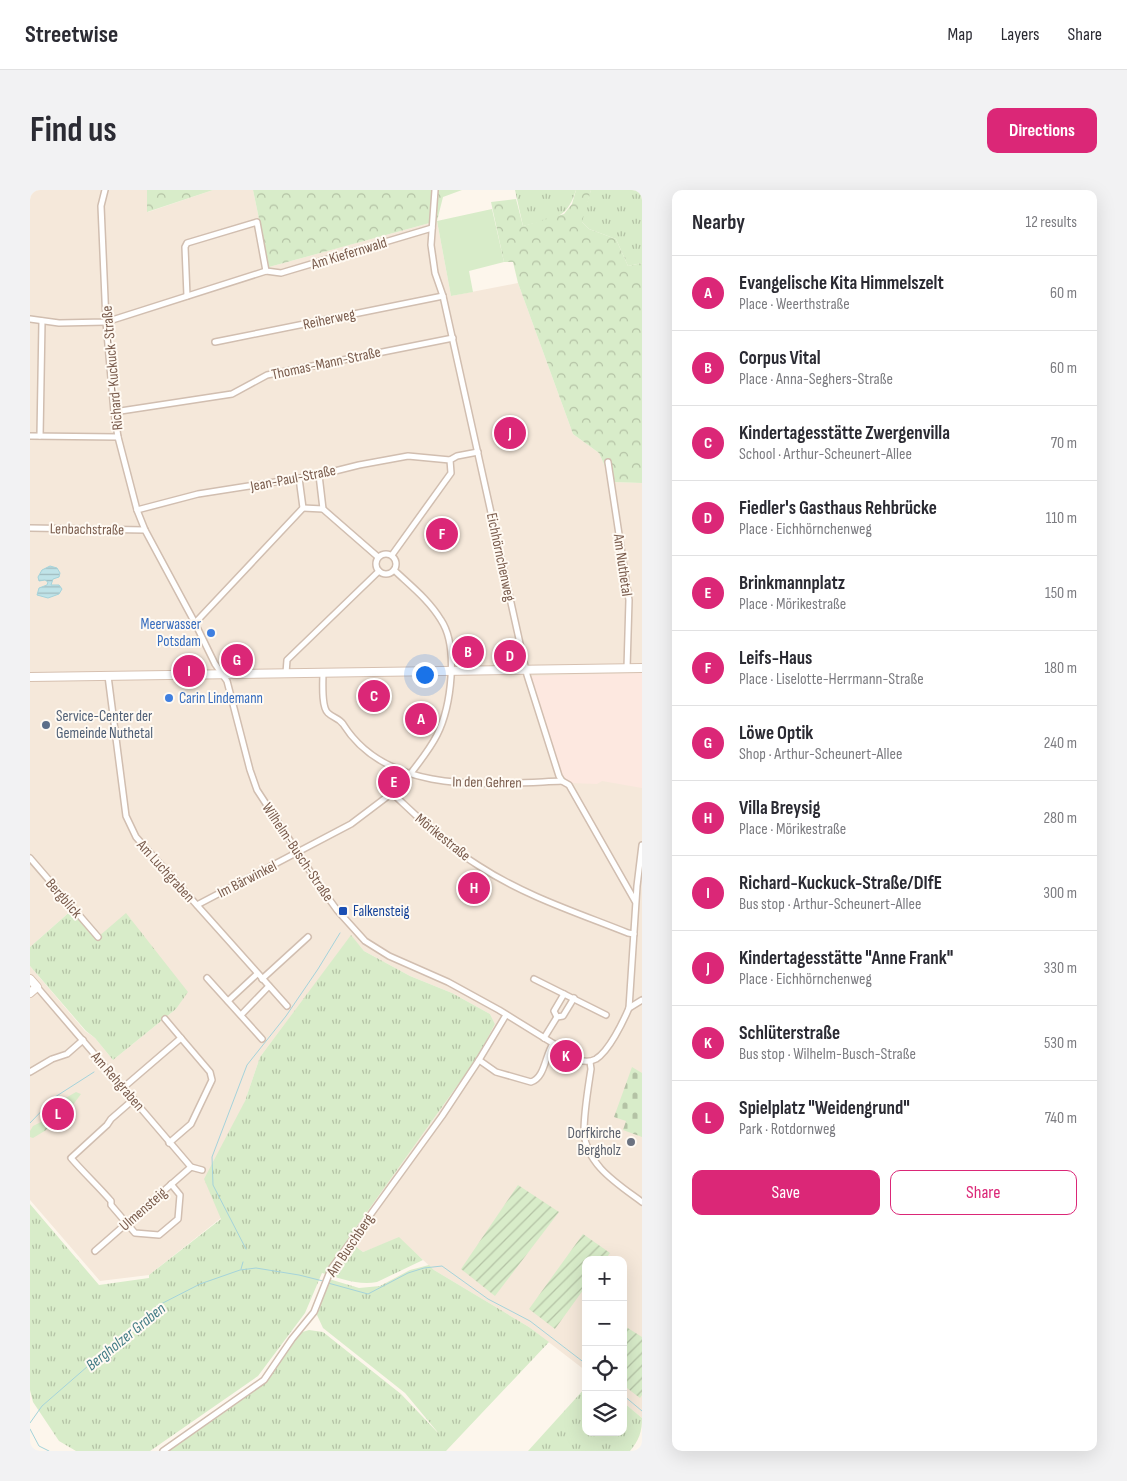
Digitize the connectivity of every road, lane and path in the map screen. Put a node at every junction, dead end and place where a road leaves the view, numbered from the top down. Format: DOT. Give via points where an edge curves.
graph roads {
  1 [pos="105,190"];
  2 [pos="434,190"];
  3 [pos="432,228"];
  4 [pos="266,271"];
  5 [pos="187,296"];
  6 [pos="443,296"];
  7 [pos="30,320"];
  8 [pos="42,321"];
  9 [pos="106,322"];
  10 [pos="453,338"];
  11 [pos="216,342"];
  12 [pos="114,412"];
  13 [pos="30,436"];
  14 [pos="40,436"];
  15 [pos="118,437"];
  16 [pos="478,452"];
  17 [pos="450,460"];
  18 [pos="608,462"];
  19 [pos="319,475"];
  20 [pos="299,478"];
  21 [pos="303,508"];
  22 [pos="323,509"];
  23 [pos="137,510"];
  24 [pos="30,528"];
  25 [pos="145,530"];
  26 [pos="392,555"];
  27 [pos="378,557"];
  28 [pos="394,570"];
  29 [pos="379,571"];
  30 [pos="195,623"];
  31 [pos="627,668"];
  32 [pos="642,668"];
  33 [pos="526,670"];
  34 [pos="451,671"];
  35 [pos="323,672"];
  36 [pos="286,673"];
  37 [pos="222,674"];
  38 [pos="108,676"];
  39 [pos="30,677"];
  40 [pos="388,766"];
  41 [pos="411,773"];
  42 [pos="562,781"];
  43 [pos="392,793"];
  44 [pos="642,845"];
  45 [pos="297,853"];
  46 [pos="30,858"];
  47 [pos="636,903"];
  48 [pos="197,905"];
  49 [pos="634,934"];
  50 [pos="308,937"];
  51 [pos="98,938"];
  52 [pos="258,974"];
  53 [pos="30,978"];
  54 [pos="207,978"];
  55 [pos="262,979"];
  56 [pos="534,979"];
  57 [pos="269,986"];
  58 [pos="37,987"];
  59 [pos="30,993"];
  60 [pos="564,994"];
  61 [pos="574,998"];
  62 [pos="642,1000"];
  63 [pos="228,1001"];
  64 [pos="287,1006"];
  65 [pos="629,1008"];
  66 [pos="241,1015"];
  67 [pos="506,1015"];
  68 [pos="606,1015"];
  69 [pos="557,1017"];
  70 [pos="165,1019"];
  71 [pos="181,1038"];
  72 [pos="544,1038"];
  73 [pos="262,1039"];
  74 [pos="84,1040"];
  75 [pos="554,1044"];
  76 [pos="479,1060"];
  77 [pos="590,1062"];
  78 [pos="30,1072"];
  79 [pos="124,1087"];
  80 [pos="134,1099"];
  81 [pos="170,1143"];
  82 [pos="191,1167"];
  83 [pos="202,1170"];
  84 [pos="171,1184"];
  85 [pos="642,1202"];
  86 [pos="126,1224"];
  87 [pos="95,1251"];
  88 [pos="163,1451"];
  1 -- 9 [label="street, Richard-Kuckuck-Straße" via="101,206"];
  2 -- 3 [label="street, Eichhörnchenweg"];
  3 -- 4 [label="street, Am Kiefernwald" via="281,273"];
  3 -- 6 [label="street, Eichhörnchenweg" via="432,258"];
  4 -- 5 [label="street, Am Kiefernwald"];
  4 -- 5 [label="street" via="257,222 187,243"];
  5 -- 9 [label="street, Am Kiefernwald"];
  6 -- 10 [label="street, Eichhörnchenweg"];
  6 -- 11 [label="street, Reiherweg"];
  7 -- 8 [label="street, Am Kiefernwald"];
  8 -- 9 [label="street, Am Kiefernwald"];
  8 -- 14 [label="street"];
  9 -- 12 [label="street, Richard-Kuckuck-Straße"];
  10 -- 12 [label="street, Thomas-Mann-Straße" via="267,375 232,394"];
  10 -- 16 [label="street, Eichhörnchenweg"];
  12 -- 15 [label="street, Richard-Kuckuck-Straße"];
  13 -- 14 [label="street"];
  14 -- 15 [label="street"];
  15 -- 23 [label="street, Richard-Kuckuck-Straße"];
  16 -- 17 [label="street"];
  16 -- 33 [label="street, Eichhörnchenweg"];
  17 -- 19 [label="street, Jean-Paul-Straße" via="408,456"];
  17 -- 26 [label="street" via="450,473"];
  18 -- 31 [label="street, Am Nuthetal" via="629,600"];
  19 -- 20 [label="street, Jean-Paul-Straße"];
  19 -- 22 [label="street"];
  20 -- 21 [label="street"];
  20 -- 23 [label="street, Jean-Paul-Straße" via="198,494"];
  21 -- 22 [label="street"];
  21 -- 30 [label="street"];
  22 -- 27 [label="street"];
  23 -- 25 [label="street, Richard-Kuckuck-Straße"];
  24 -- 25 [label="street, Lenbachstraße"];
  25 -- 30 [label="street, Richard-Kuckuck-Straße"];
  26 -- 27 [label="street"];
  26 -- 28 [label="street" via="396,562"];
  27 -- 29 [label="street"];
  28 -- 29 [label="street" via="387,574"];
  28 -- 34 [label="street" via="426,599 443,622 452,654"];
  29 -- 36 [label="street" via="287,660"];
  30 -- 37 [label="street, Richard-Kuckuck-Straße"];
  31 -- 32 [label="main road"];
  31 -- 33 [label="main road"];
  33 -- 34 [label="main road"];
  33 -- 42 [label="street, Eichhörnchenweg"];
  34 -- 35 [label="main road"];
  34 -- 41 [label="street" via="444,717 430,747"];
  35 -- 36 [label="main road"];
  35 -- 40 [label="street, In den Gehren" via="324,706 328,713 342,722 359,745"];
  36 -- 37 [label="main road"];
  37 -- 38 [label="main road"];
  37 -- 45 [label="street, Wilhelm-Busch-Straße" via="230,691 257,790"];
  38 -- 39 [label="main road"];
  38 -- 48 [label="street, Am Luchgraben" via="126,816 136,837"];
  40 -- 41 [label="street, In den Gehren"];
  40 -- 43 [label="street" via="385,777"];
  41 -- 42 [label="street, In den Gehren" via="476,784"];
  42 -- 47 [label="street, Eichhörnchenweg" via="569,785"];
  43 -- 45 [label="street, Im Bärwinkel" via="351,824"];
  43 -- 49 [label="street, Mörikestraße" via="454,849 480,867 541,898"];
  44 -- 47 [label="street"];
  45 -- 48 [label="street, Im Bärwinkel"];
  45 -- 67 [label="street, Wilhelm-Busch-Straße" via="337,910 365,940 389,956 448,982"];
  46 -- 51 [label="street, Bergblick"];
  47 -- 49 [label="street"];
  48 -- 52 [label="street, Am Luchgraben"];
  49 -- 65 [label="street"];
  50 -- 55 [label="street"];
  52 -- 55 [label="street, Am Luchgraben"];
  52 -- 63 [label="street"];
  53 -- 58 [label="main road, Am Rehgraben"];
  54 -- 63 [label="street"];
  55 -- 57 [label="street, Am Luchgraben"];
  56 -- 60 [label="street"];
  57 -- 64 [label="street, Am Luchgraben"];
  57 -- 66 [label="street"];
  58 -- 59 [label="main road"];
  58 -- 74 [label="street, Am Rehgraben"];
  60 -- 61 [label="street"];
  60 -- 69 [label="street" via="554,1011"];
  61 -- 68 [label="street"];
  61 -- 69 [label="street" via="563,1016"];
  62 -- 65 [label="street"];
  63 -- 66 [label="street"];
  65 -- 77 [label="street" via="614,1038"];
  66 -- 73 [label="street"];
  67 -- 72 [label="street, Wilhelm-Busch-Straße"];
  67 -- 76 [label="street, Am Buschberg"];
  69 -- 72 [label="street"];
  70 -- 71 [label="street"];
  71 -- 79 [label="street"];
  71 -- 81 [label="street" via="210,1072 212,1080 191,1124"];
  72 -- 75 [label="street, Wilhelm-Busch-Straße"];
  74 -- 78 [label="street" via="67,1054"];
  74 -- 79 [label="street, Am Rehgraben"];
  75 -- 76 [label="street" via="548,1051 540,1076 531,1082 496,1072"];
  75 -- 77 [label="street, Wilhelm-Busch-Straße" via="580,1060"];
  76 -- 88 [label="street, Am Buschberg" via="331,1269 314,1312 264,1380"];
  77 -- 85 [label="street" via="584,1131 586,1146 602,1170"];
  79 -- 80 [label="street, Am Rehgraben"];
  80 -- 81 [label="street, Am Rehgraben"];
  80 -- 86 [label="street" via="71,1158 111,1201"];
  81 -- 82 [label="street, Am Rehgraben"];
  82 -- 83 [label="street"];
  82 -- 84 [label="street, Ulmensteig"];
  84 -- 86 [label="street, Ulmensteig"];
  84 -- 86 [label="street" via="180,1194 178,1219 159,1235 135,1233"];
  86 -- 87 [label="street, Ulmensteig"];
}
